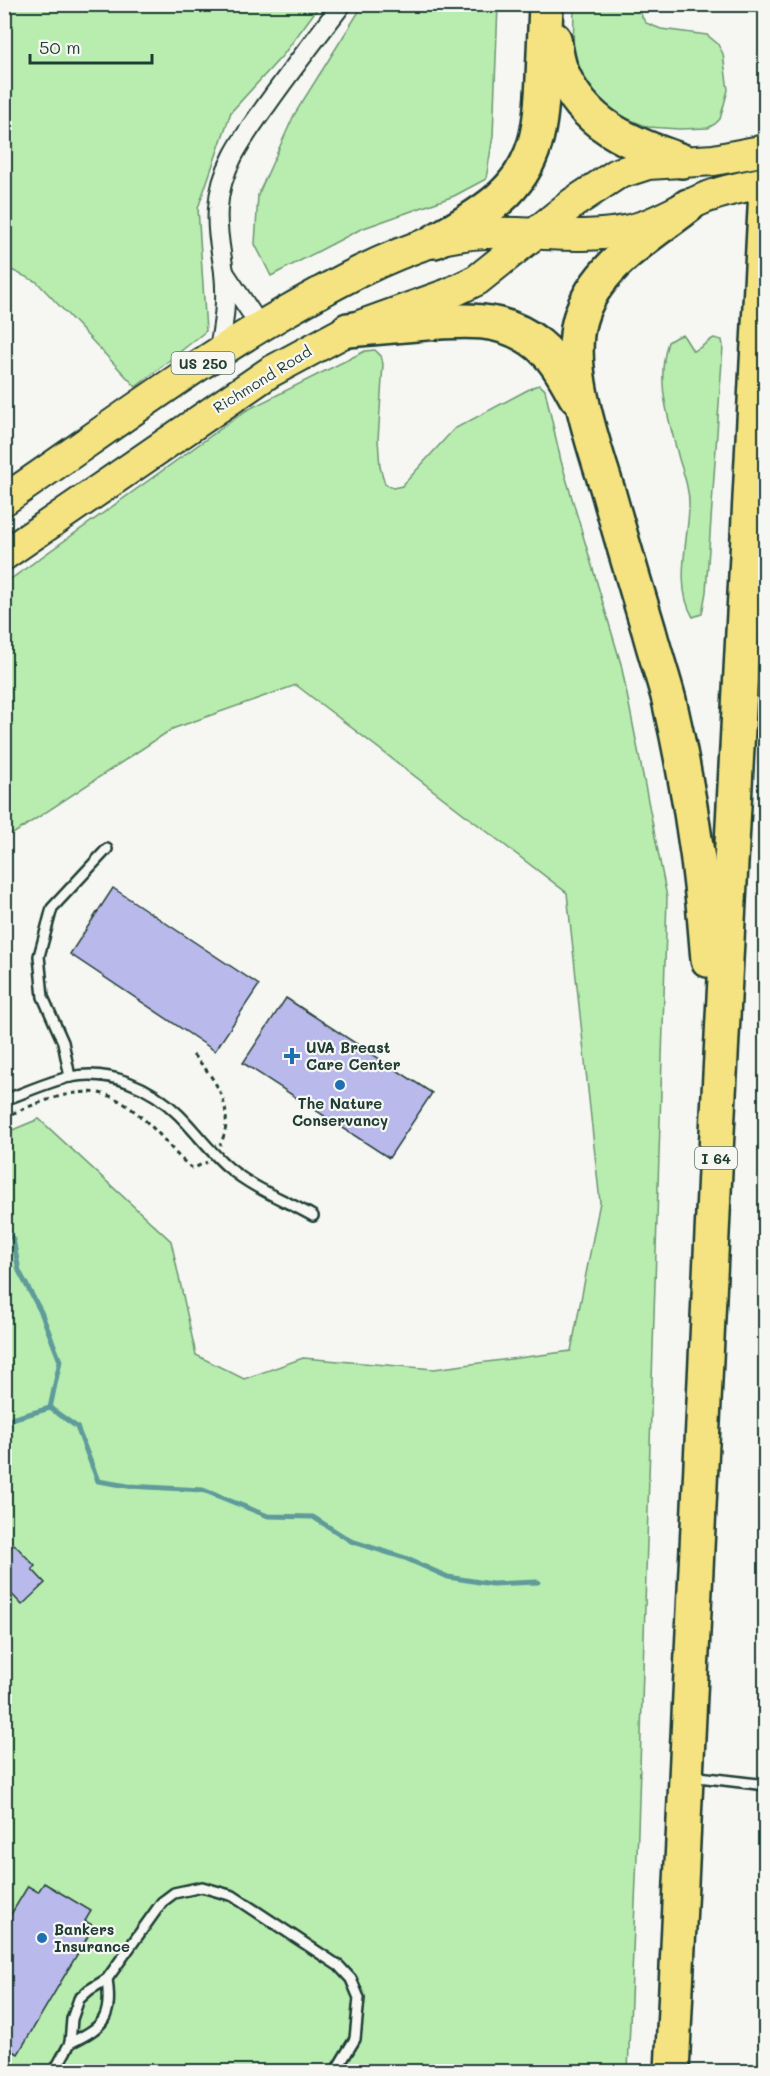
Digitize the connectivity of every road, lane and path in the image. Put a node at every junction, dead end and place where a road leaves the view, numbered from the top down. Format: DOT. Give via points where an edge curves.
graph roads {
  1 [pos="342,4"];
  2 [pos="546,4"];
  3 [pos="765,150"];
  4 [pos="682,161"];
  5 [pos="765,182"];
  6 [pos="765,190"];
  7 [pos="688,206"];
  8 [pos="535,234"];
  9 [pos="435,241"];
  10 [pos="224,270"];
  11 [pos="260,326"];
  12 [pos="348,330"];
  13 [pos="218,353"];
  14 [pos="223,402"];
  15 [pos="585,412"];
  16 [pos="4,500"];
  17 [pos="4,555"];
  18 [pos="107,849"];
  19 [pos="193,1055"];
  20 [pos="70,1077"];
  21 [pos="4,1100"];
  22 [pos="4,1117"];
  23 [pos="213,1154"];
  24 [pos="715,1172"];
  25 [pos="313,1216"];
  26 [pos="687,1776"];
  27 [pos="765,1785"];
  28 [pos="107,1979"];
  29 [pos="70,2043"];
  30 [pos="54,2072"];
  31 [pos="335,2072"];
  32 [pos="672,2072"];
  1 -- 10 [label="street" via="232,158 218,206 217,231"];
  2 -- 4 [label="highway" via="560,69 584,106 619,136"];
  2 -- 9 [label="highway" via="540,122 527,165 500,198"];
  3 -- 4 [label="highway, Richmond Road / US 250" via="714,160"];
  4 -- 8 [label="highway, Richmond Road / US 250" via="627,170 583,195"];
  5 -- 7 [label="highway, US 250" via="724,191"];
  6 -- 24 [label="highway, I 64"];
  7 -- 8 [label="highway, US 250" via="624,231"];
  7 -- 15 [label="highway" via="618,261 588,299 580,320 576,352"];
  8 -- 9 [label="highway, US 250" via="472,234"];
  8 -- 12 [label="highway, Richmond Road / US 250" via="460,289"];
  9 -- 11 [label="highway, US 250" via="360,271"];
  10 -- 11 [label="street"];
  10 -- 13 [label="street" via="225,317"];
  11 -- 13 [label="highway, US 250"];
  11 -- 14 [label="highway" via="259,348"];
  12 -- 14 [label="highway, Richmond Road / US 250" via="292,358"];
  12 -- 15 [label="highway" via="464,320 504,326 530,338 548,353"];
  13 -- 16 [label="highway, US 250"];
  14 -- 17 [label="highway, Richmond Road / US 250"];
  15 -- 24 [label="highway" via="669,699 689,798 708,954 711,1029 707,1116"];
  18 -- 20 [label="lane" via="52,908 39,956 43,997 63,1042"];
  19 -- 23 [label="path" via="222,1094 225,1127 223,1139"];
  20 -- 21 [label="lane"];
  20 -- 23 [label="lane" via="107,1077 144,1089 162,1099"];
  22 -- 23 [label="path" via="56,1097 100,1094 132,1111 192,1167 201,1165"];
  23 -- 25 [label="lane" via="245,1181"];
  24 -- 26 [label="highway, I 64"];
  26 -- 27 [label="lane"];
  26 -- 32 [label="highway, I 64"];
  28 -- 29 [label="lane" via="79,1999"];
  28 -- 29 [label="lane" via="106,2015 94,2031"];
  28 -- 31 [label="lane" via="159,1906 174,1893 202,1887 233,1896 339,1966 351,1979 359,1998 355,2039"];
  29 -- 30 [label="lane"];
}
